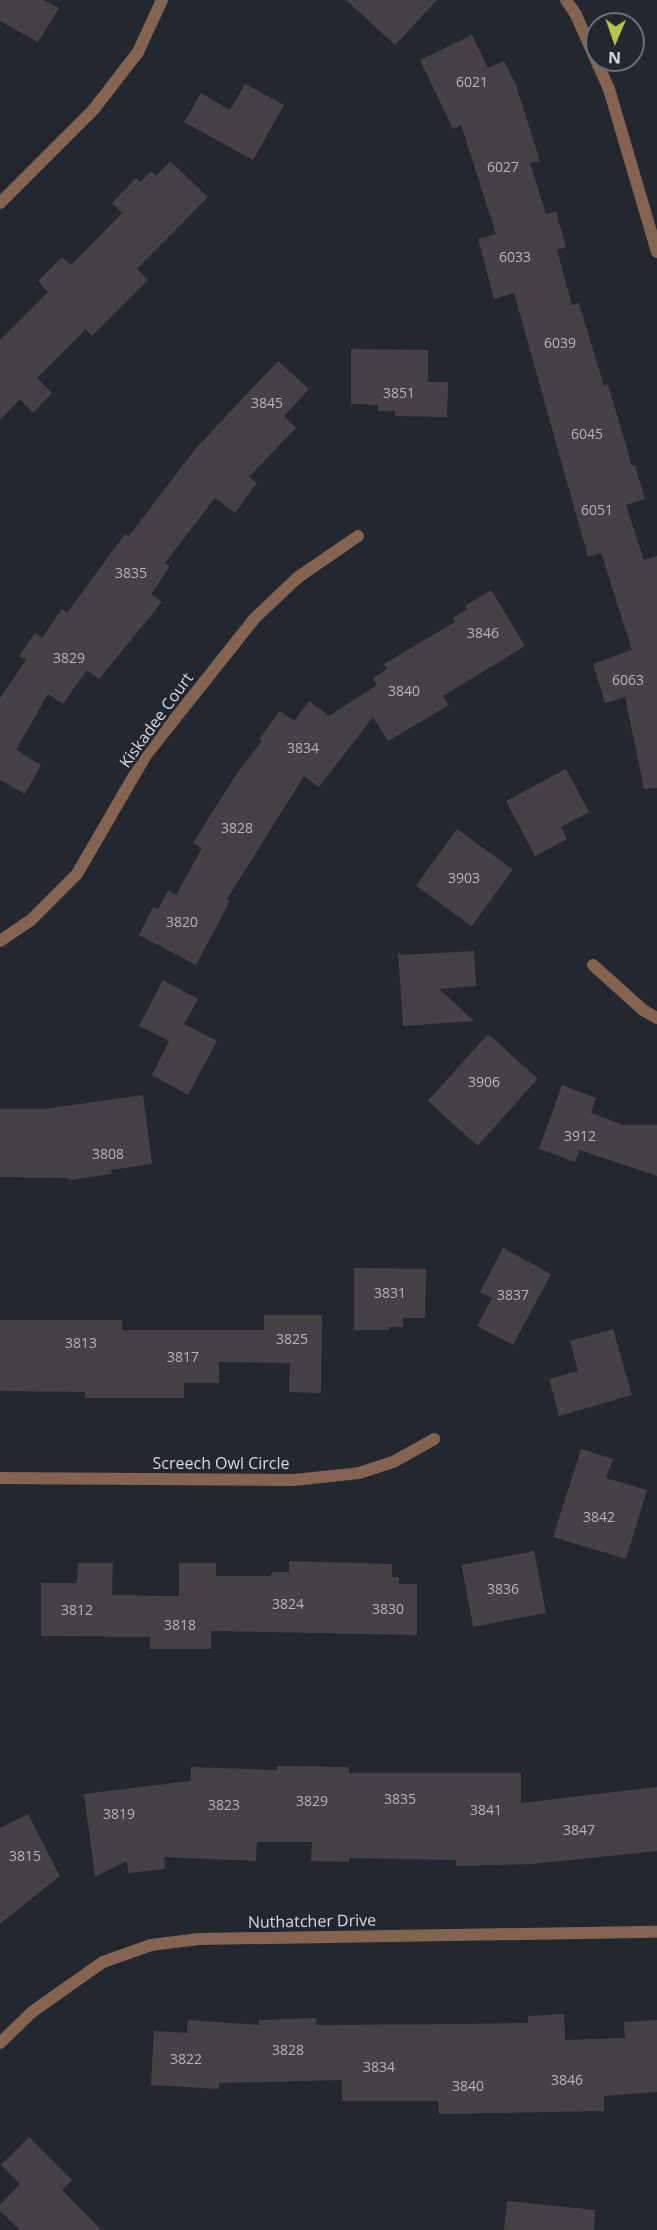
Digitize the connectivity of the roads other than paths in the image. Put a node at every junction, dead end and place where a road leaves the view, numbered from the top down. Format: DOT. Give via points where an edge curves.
graph roads {
  1 [pos="162,0"];
  2 [pos="566,0"];
  3 [pos="0,203"];
  4 [pos="657,252"];
  5 [pos="358,536"];
  6 [pos="0,941"];
  7 [pos="593,965"];
  8 [pos="657,1017"];
  9 [pos="434,1439"];
  10 [pos="0,1478"];
  11 [pos="657,1932"];
  12 [pos="0,2043"];
  1 -- 3 [label="street" via="138,52 94,109"];
  2 -- 4 [label="street" via="609,88"];
  5 -- 6 [label="street, Kiskadee Court" via="297,578 254,619 146,755 77,874 31,920"];
  7 -- 8 [label="street" via="643,1010"];
  9 -- 10 [label="street, Screech Owl Circle" via="395,1461 358,1473 294,1480"];
  11 -- 12 [label="street, Nuthatcher Drive" via="199,1939 151,1945 103,1962 32,2012"];
}
